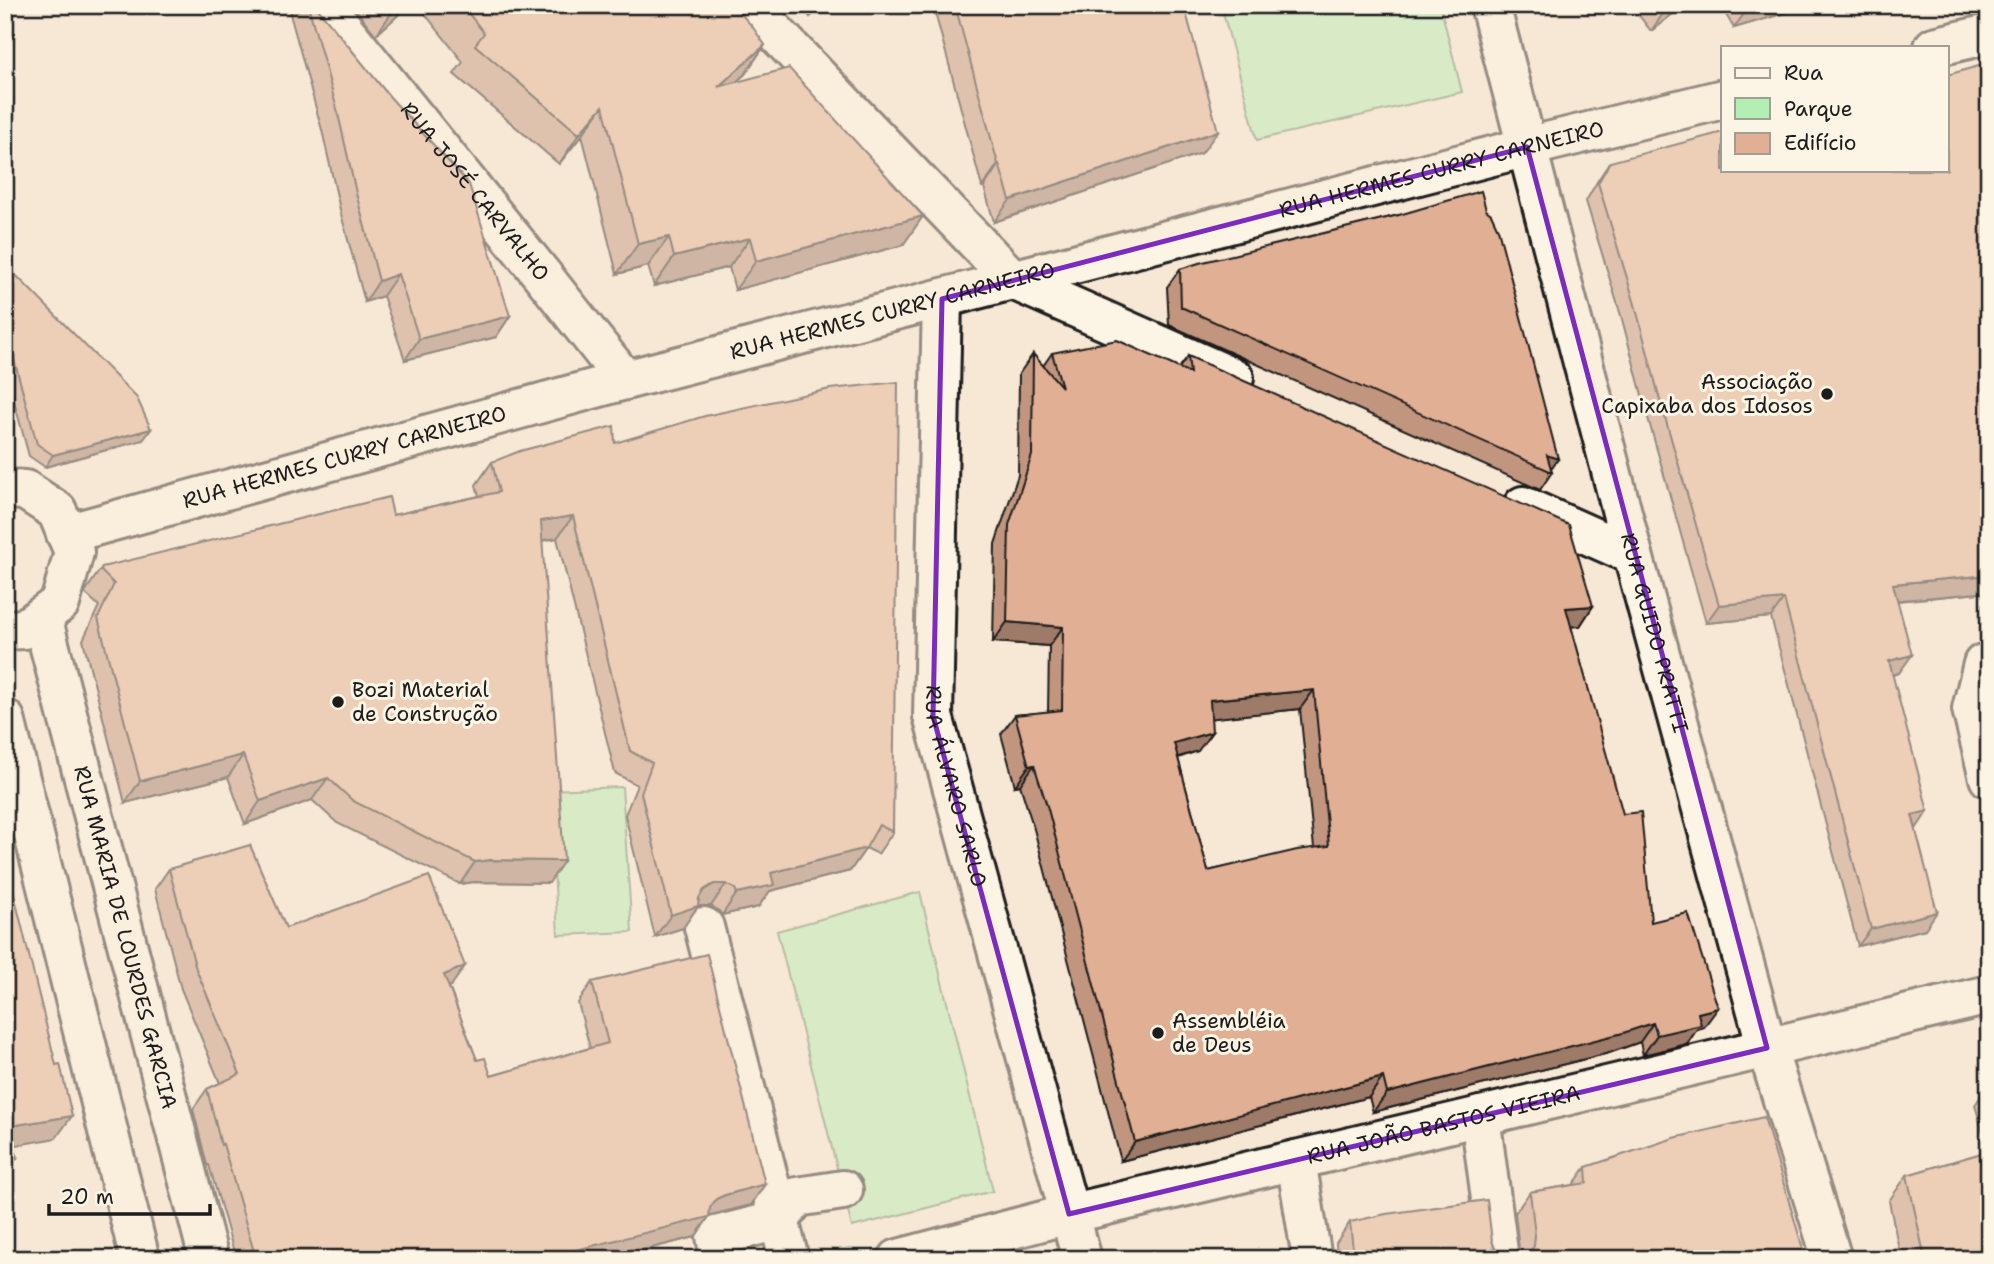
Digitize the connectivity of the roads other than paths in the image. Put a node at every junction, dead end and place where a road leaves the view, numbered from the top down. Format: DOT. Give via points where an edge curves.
graph roads {
  1 [pos="324,5"];
  2 [pos="749,5"];
  3 [pos="1490,5"];
  4 [pos="1989,34"];
  5 [pos="1938,46"];
  6 [pos="1721,99"];
  7 [pos="1527,147"];
  8 [pos="1013,280"];
  9 [pos="942,299"];
  10 [pos="625,380"];
  11 [pos="1266,392"];
  12 [pos="5,489"];
  13 [pos="1494,493"];
  14 [pos="66,534"];
  15 [pos="1633,555"];
  16 [pos="42,617"];
  17 [pos="5,630"];
  18 [pos="1989,663"];
  19 [pos="5,719"];
  20 [pos="1989,778"];
  21 [pos="704,928"];
  22 [pos="1989,995"];
  23 [pos="1767,1048"];
  24 [pos="1480,1116"];
  25 [pos="1296,1160"];
  26 [pos="843,1190"];
  27 [pos="1069,1214"];
  28 [pos="779,1220"];
  29 [pos="139,1259"];
  30 [pos="209,1259"];
  31 [pos="720,1259"];
  32 [pos="789,1259"];
  33 [pos="898,1259"];
  34 [pos="1082,1259"];
  35 [pos="1312,1259"];
  36 [pos="1499,1259"];
  37 [pos="1832,1259"];
  1 -- 10 [label="street, RUA JOSÉ CARVALHO"];
  2 -- 8 [label="street"];
  3 -- 7 [label="street, RUA GUIDO PRATTI"];
  4 -- 5 [label="street"];
  6 -- 7 [label="street, RUA HERMES CURRY CARNEIRO"];
  7 -- 8 [label="street, RUA HERMES CURRY CARNEIRO"];
  7 -- 15 [label="street, RUA GUIDO PRATTI"];
  8 -- 9 [label="street, RUA HERMES CURRY CARNEIRO"];
  8 -- 11 [label="street"];
  9 -- 10 [label="street, RUA HERMES CURRY CARNEIRO"];
  9 -- 27 [label="street, RUA ÁLVARO SARLO" via="933,716"];
  10 -- 14 [label="street, RUA HERMES CURRY CARNEIRO"];
  12 -- 14 [label="street" via="25,490 57,511"];
  13 -- 15 [label="street"];
  14 -- 16 [label="street" via="74,552 64,590 60,603"];
  15 -- 23 [label="street, RUA GUIDO PRATTI"];
  16 -- 17 [label="street" via="24,629"];
  16 -- 30 [label="street, RUA MARIA DE LOURDES GARCIA"];
  18 -- 20 [label="street" via="1983,664 1972,709"];
  19 -- 29 [label="street"];
  21 -- 28 [label="street"];
  22 -- 23 [label="street, RUA JOÃO BASTOS VIEIRA"];
  23 -- 24 [label="street, RUA JOÃO BASTOS VIEIRA"];
  23 -- 37 [label="street, RUA GUIDO PRATTI"];
  24 -- 25 [label="street, RUA JOÃO BASTOS VIEIRA"];
  24 -- 36 [label="street"];
  25 -- 27 [label="street, RUA JOÃO BASTOS VIEIRA"];
  25 -- 35 [label="street"];
  26 -- 28 [label="street" via="797,1197"];
  27 -- 33 [label="street, RUA JOÃO BASTOS VIEIRA"];
  27 -- 34 [label="street, RUA ÁLVARO SARLO"];
  28 -- 31 [label="street" via="716,1236"];
  28 -- 32 [label="street"];
}
